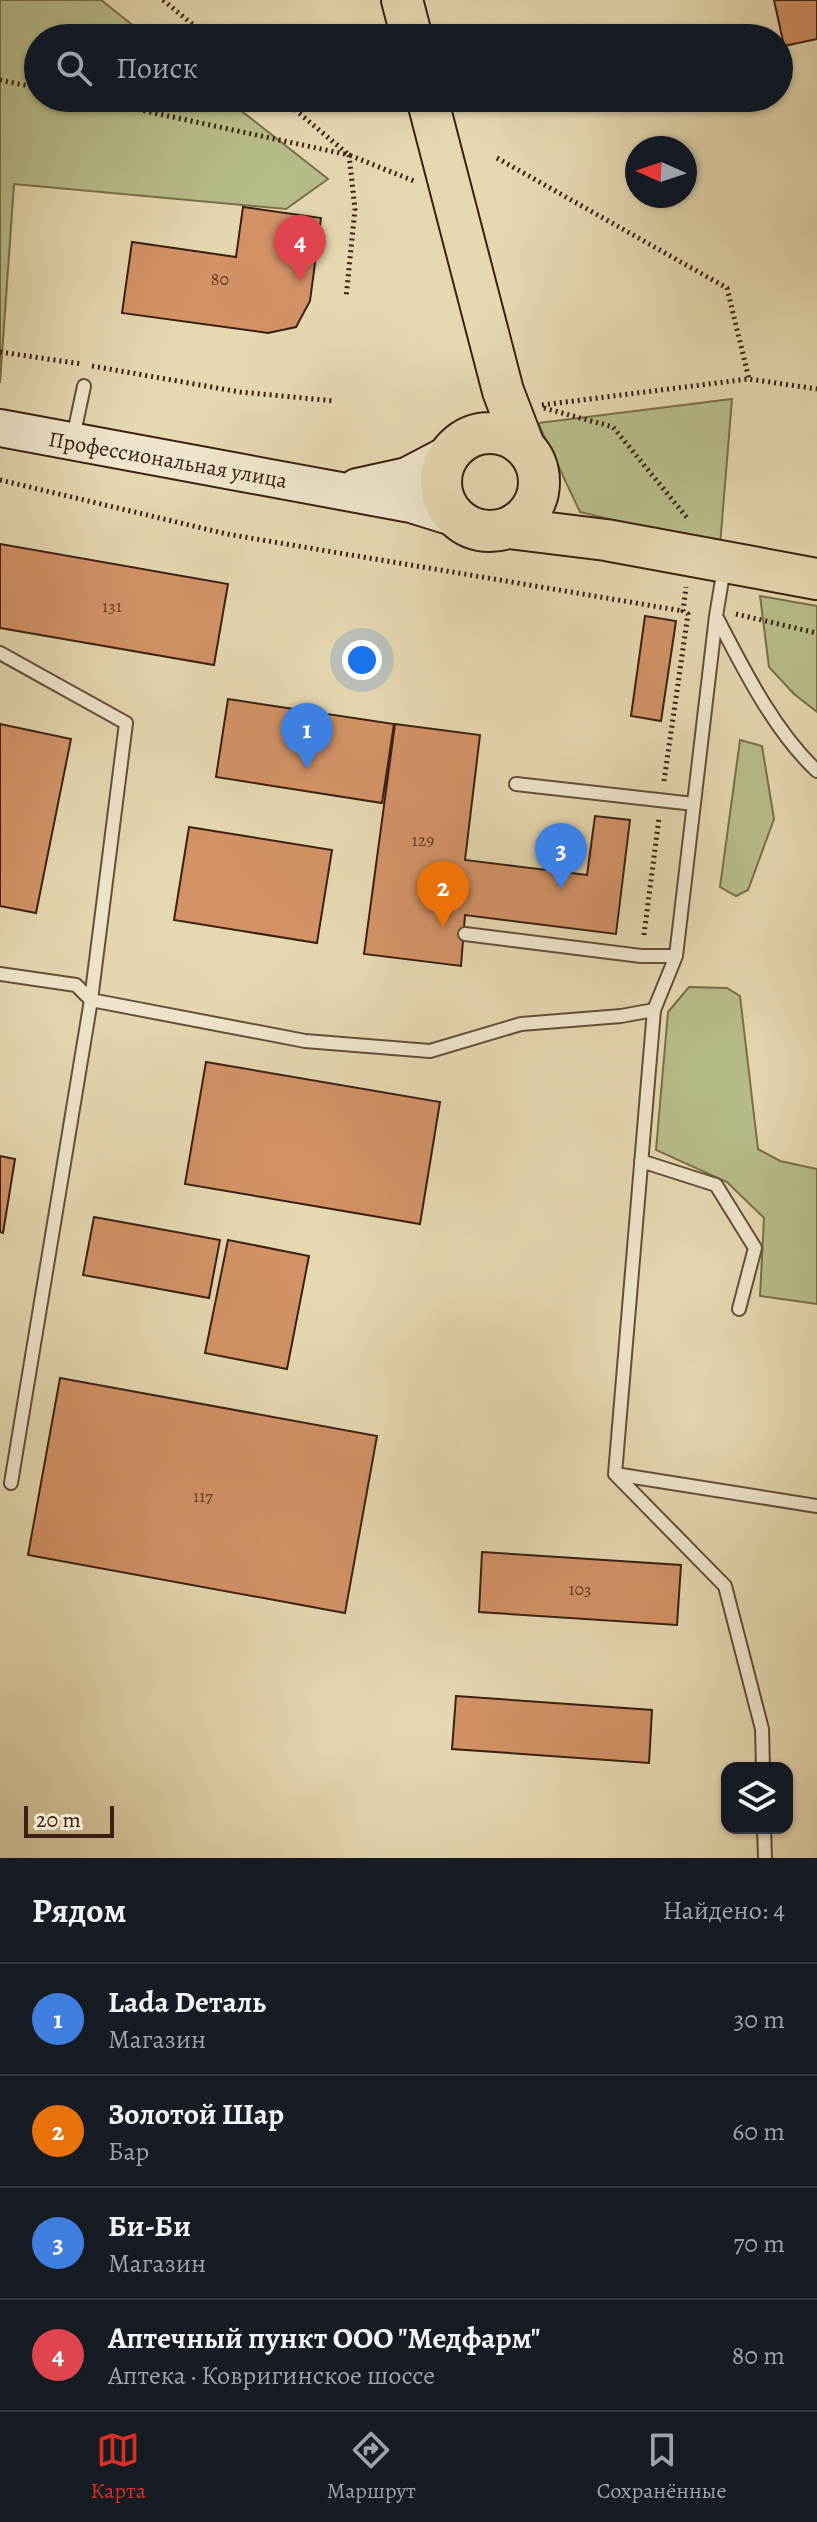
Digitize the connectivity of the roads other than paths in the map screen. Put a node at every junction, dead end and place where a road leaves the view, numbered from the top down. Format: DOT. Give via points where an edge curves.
graph roads {
  1 [pos="402,0"];
  2 [pos="408,24"];
  3 [pos="431,112"];
  4 [pos="490,345"];
  5 [pos="84,386"];
  6 [pos="0,428"];
  7 [pos="72,441"];
  8 [pos="460,445"];
  9 [pos="524,446"];
  10 [pos="540,484"];
  11 [pos="336,490"];
  12 [pos="456,518"];
  13 [pos="509,528"];
  14 [pos="606,540"];
  15 [pos="708,558"];
  16 [pos="817,579"];
  17 [pos="716,612"];
  18 [pos="0,653"];
  19 [pos="817,771"];
  20 [pos="516,784"];
  21 [pos="694,804"];
  22 [pos="465,934"];
  23 [pos="676,956"];
  24 [pos="0,974"];
  25 [pos="91,1000"];
  26 [pos="654,1010"];
  27 [pos="641,1161"];
  28 [pos="739,1309"];
  29 [pos="615,1474"];
  30 [pos="11,1483"];
  31 [pos="817,1506"];
  32 [pos="763,1762"];
  33 [pos="764,1834"];
  34 [pos="765,1858"];
  1 -- 2 [label="main road"];
  3 -- 4 [label="main road"];
  4 -- 8 [label="main road" via="488,412"];
  4 -- 9 [label="main road, Профессиональная улица"];
  5 -- 7 [label="lane"];
  6 -- 7 [label="main road, Профессиональная улица"];
  7 -- 11 [label="main road, Профессиональная улица"];
  8 -- 9 [label="main road" via="499,434"];
  8 -- 11 [label="main road, Профессиональная улица" via="407,476"];
  8 -- 12 [label="main road" via="443,466 442,494"];
  9 -- 10 [label="main road, Профессиональная улица" via="533,457"];
  10 -- 13 [label="main road" via="531,511"];
  10 -- 14 [label="main road, Профессиональная улица" via="557,512"];
  11 -- 12 [label="main road, Профессиональная улица"];
  12 -- 13 [label="main road, Профессиональная улица" via="481,531"];
  13 -- 14 [label="main road, Профессиональная улица"];
  14 -- 15 [label="main road, Профессиональная улица"];
  15 -- 16 [label="main road, Профессиональная улица"];
  15 -- 17 [label="lane"];
  17 -- 19 [label="lane" via="748,677 800,755"];
  17 -- 21 [label="lane"];
  18 -- 25 [label="lane" via="126,723"];
  20 -- 21 [label="lane"];
  21 -- 23 [label="lane"];
  22 -- 23 [label="lane"];
  23 -- 26 [label="lane"];
  24 -- 25 [label="lane" via="76,985"];
  25 -- 26 [label="lane" via="305,1041 430,1051 521,1024"];
  25 -- 30 [label="lane"];
  26 -- 27 [label="lane"];
  27 -- 28 [label="lane" via="716,1185 755,1248"];
  27 -- 29 [label="lane"];
  29 -- 31 [label="lane"];
  29 -- 32 [label="lane" via="725,1586 762,1729"];
  33 -- 34 [label="lane"];
}
